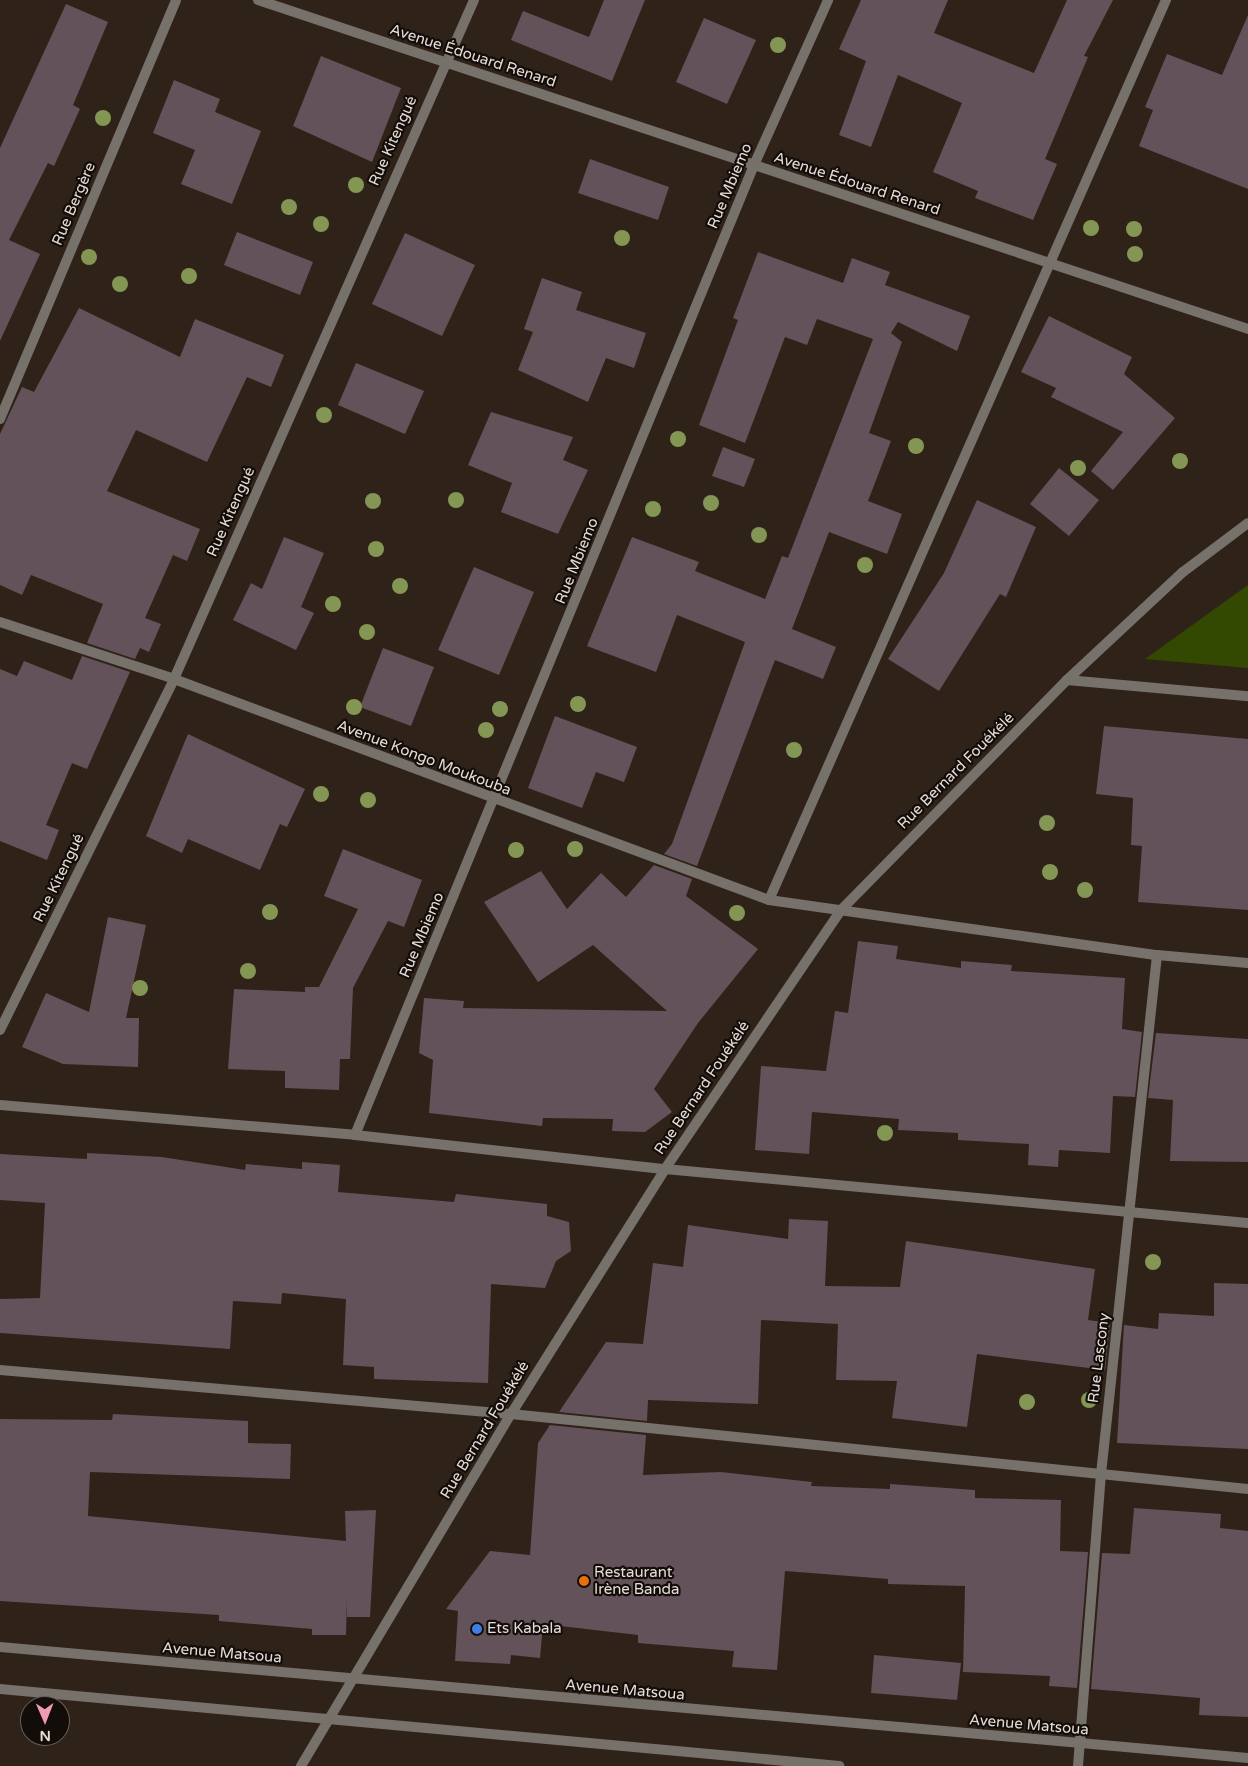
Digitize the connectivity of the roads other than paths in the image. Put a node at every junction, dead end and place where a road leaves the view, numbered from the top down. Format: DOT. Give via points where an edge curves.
graph roads {
  1 [pos="176,0"];
  2 [pos="258,0"];
  3 [pos="474,0"];
  4 [pos="828,0"];
  5 [pos="1166,0"];
  6 [pos="444,62"];
  7 [pos="754,165"];
  8 [pos="1049,263"];
  9 [pos="1248,329"];
  10 [pos="0,419"];
  11 [pos="1248,523"];
  12 [pos="0,622"];
  13 [pos="174,679"];
  14 [pos="1067,680"];
  15 [pos="1248,696"];
  16 [pos="495,801"];
  17 [pos="769,900"];
  18 [pos="841,910"];
  19 [pos="1157,955"];
  20 [pos="1248,963"];
  21 [pos="0,1030"];
  22 [pos="0,1105"];
  23 [pos="356,1134"];
  24 [pos="665,1169"];
  25 [pos="1131,1214"];
  26 [pos="1248,1223"];
  27 [pos="0,1370"];
  28 [pos="511,1414"];
  29 [pos="1101,1474"];
  30 [pos="1248,1489"];
  31 [pos="0,1647"];
  32 [pos="354,1681"];
  33 [pos="0,1689"];
  34 [pos="331,1717"];
  35 [pos="1080,1745"];
  36 [pos="1248,1758"];
  37 [pos="301,1766"];
  38 [pos="839,1766"];
  39 [pos="1078,1766"];
  1 -- 10 [label="street, Rue Bergère"];
  2 -- 6 [label="street, Avenue Édouard Renard"];
  3 -- 6 [label="street, Rue Kitengué"];
  4 -- 7 [label="street, Rue Mbiemo"];
  5 -- 8 [label="street"];
  6 -- 7 [label="street, Avenue Édouard Renard"];
  6 -- 13 [label="street, Rue Kitengué"];
  7 -- 8 [label="street, Avenue Édouard Renard"];
  7 -- 16 [label="street, Rue Mbiemo"];
  8 -- 9 [label="street, Avenue Édouard Renard"];
  8 -- 17 [label="street"];
  11 -- 14 [label="street, Rue Bernard Fouékélé" via="1183,572"];
  12 -- 13 [label="street, Avenue Kongo Moukouba"];
  13 -- 16 [label="street, Avenue Kongo Moukouba"];
  13 -- 21 [label="street, Rue Kitengué"];
  14 -- 15 [label="street"];
  14 -- 18 [label="street, Rue Bernard Fouékélé"];
  16 -- 17 [label="street, Avenue Kongo Moukouba"];
  16 -- 23 [label="street, Rue Mbiemo"];
  17 -- 18 [label="street, Avenue Kongo Moukouba"];
  18 -- 19 [label="street, Avenue Kongo Moukouba"];
  18 -- 24 [label="street, Rue Bernard Fouékélé"];
  19 -- 20 [label="street, Avenue Kongo Moukouba"];
  19 -- 25 [label="street, Rue Lascony"];
  22 -- 23 [label="street"];
  23 -- 24 [label="street"];
  24 -- 25 [label="street"];
  24 -- 28 [label="street, Rue Bernard Fouékélé"];
  25 -- 26 [label="street"];
  25 -- 29 [label="street, Rue Lascony"];
  27 -- 28 [label="street"];
  28 -- 29 [label="street"];
  28 -- 32 [label="street, Rue Bernard Fouékélé"];
  29 -- 30 [label="street"];
  29 -- 35 [label="street, Rue Lascony"];
  31 -- 32 [label="street, Avenue Matsoua"];
  32 -- 34 [label="street, Rue Bernard Fouékélé"];
  32 -- 35 [label="street, Avenue Matsoua"];
  33 -- 34 [label="street"];
  34 -- 37 [label="street, Rue Bernard Fouékélé"];
  34 -- 38 [label="street"];
  35 -- 36 [label="street, Avenue Matsoua"];
  35 -- 39 [label="street, Rue Lascony"];
}
